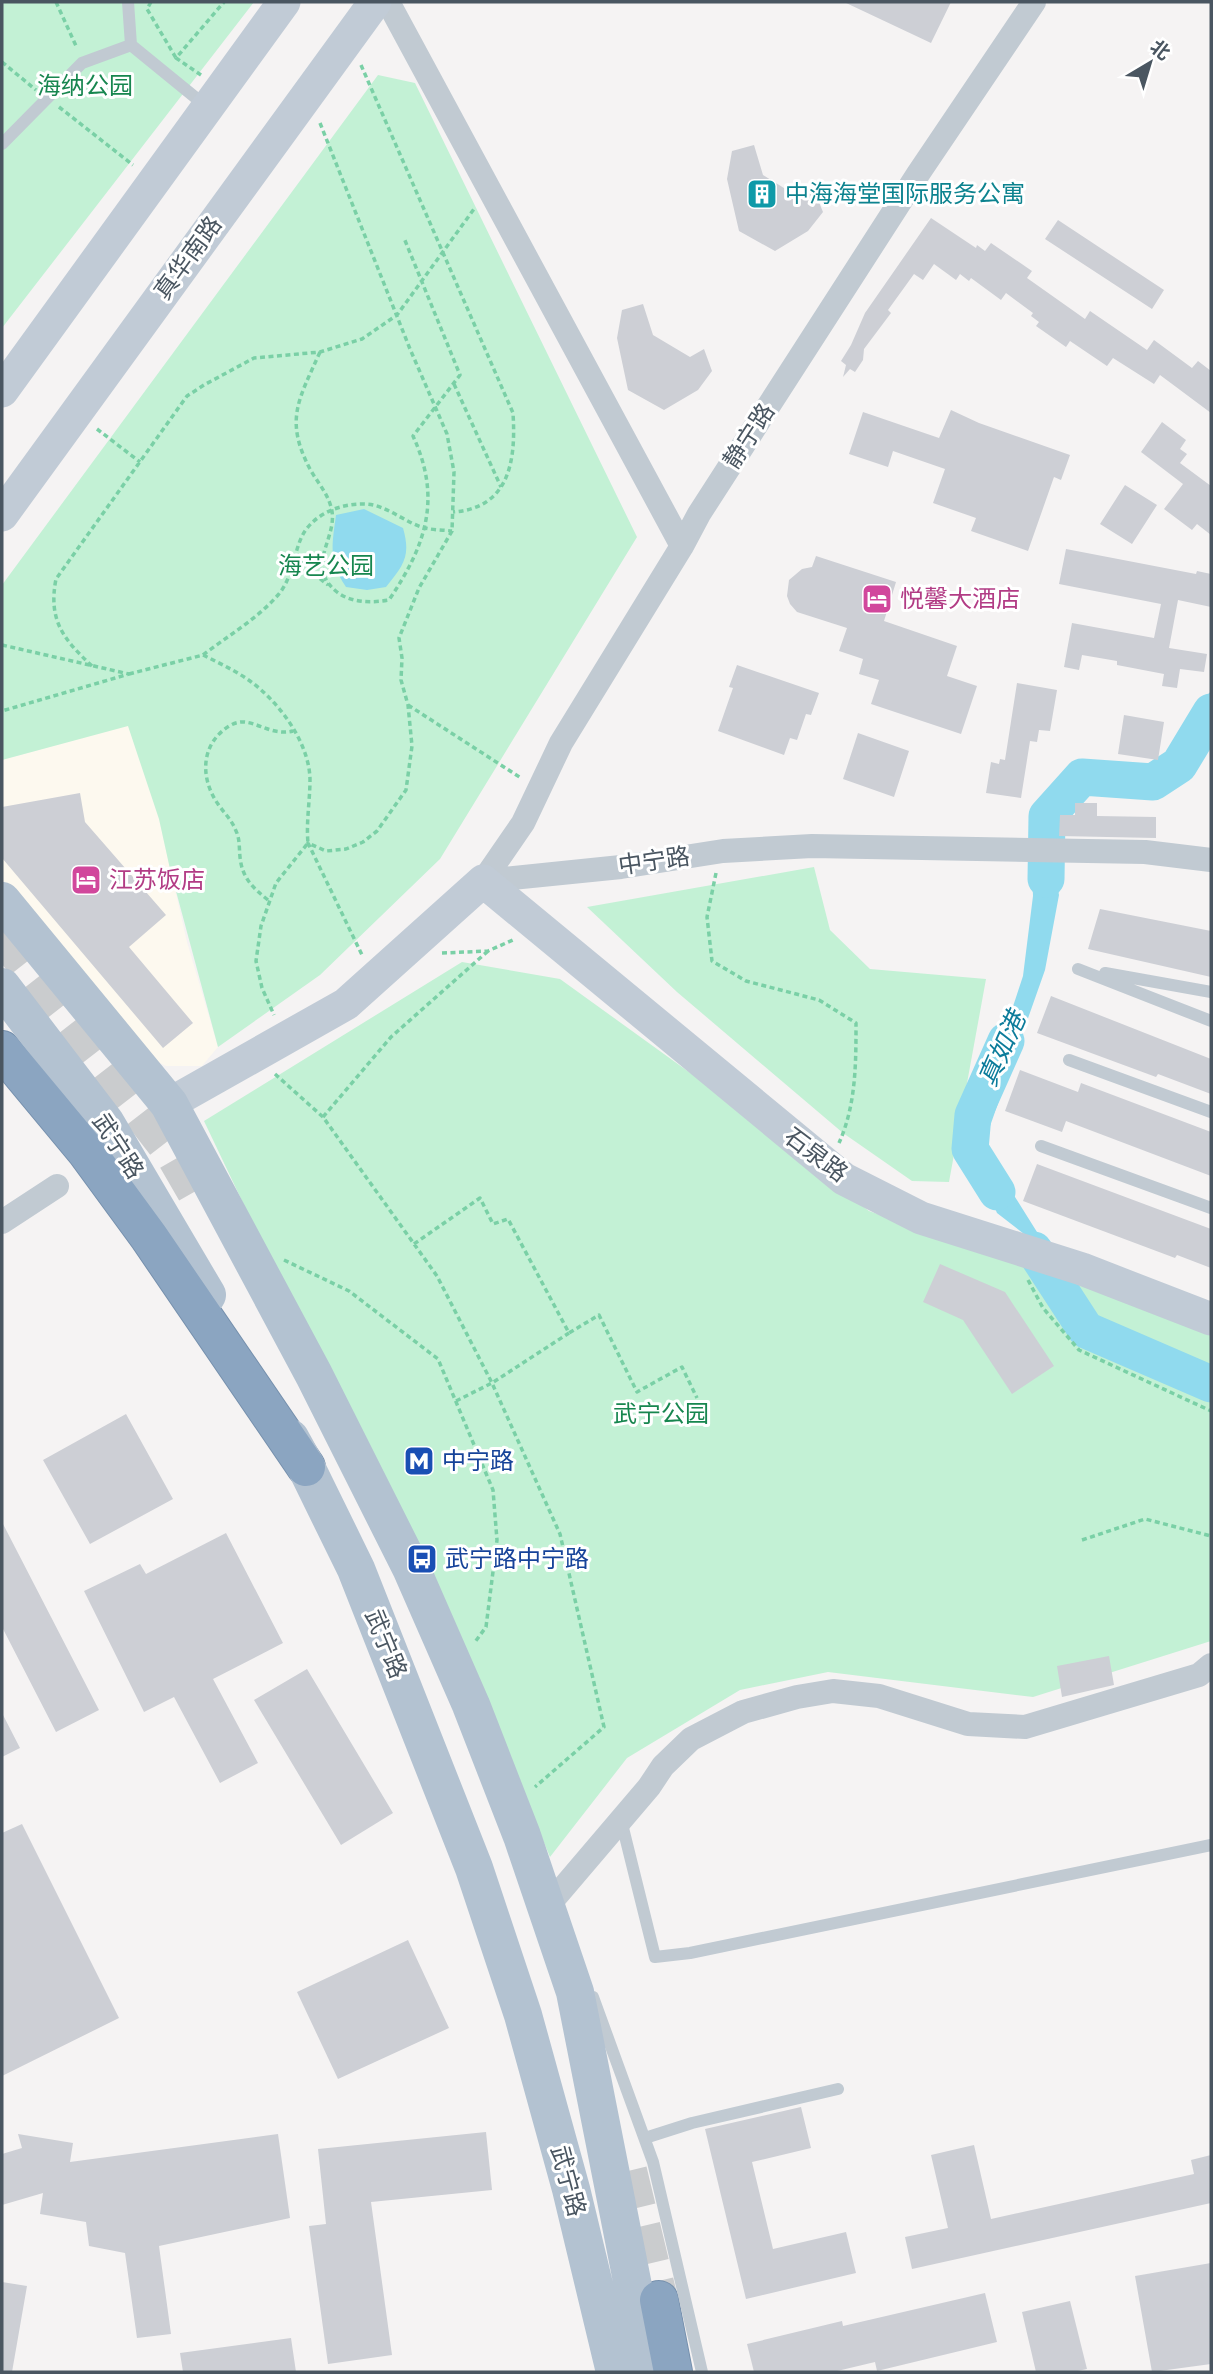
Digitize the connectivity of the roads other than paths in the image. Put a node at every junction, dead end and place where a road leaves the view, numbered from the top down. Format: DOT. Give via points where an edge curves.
graph roads {
  1 [pos="128,2"];
  2 [pos="284,2"];
  3 [pos="375,2"];
  4 [pos="388,2"];
  5 [pos="1034,2"];
  6 [pos="131,45"];
  7 [pos="214,98"];
  8 [pos="2,144"];
  9 [pos="2,391"];
  10 [pos="2,515"];
  11 [pos="682,546"];
  12 [pos="1211,860"];
  13 [pos="483,881"];
  14 [pos="2,901"];
  15 [pos="2,987"];
  16 [pos="1211,992"];
  17 [pos="1211,1021"];
  18 [pos="2,1050"];
  19 [pos="1069,1060"];
  20 [pos="169,1104"];
  21 [pos="1211,1112"];
  22 [pos="1041,1146"];
  23 [pos="57,1186"];
  24 [pos="1211,1208"];
  25 [pos="2,1222"];
  26 [pos="1211,1319"];
  27 [pos="306,1467"];
  28 [pos="1211,1665"];
  29 [pos="621,1819"];
  30 [pos="1211,1846"];
  31 [pos="546,1908"];
  32 [pos="578,1964"];
  33 [pos="589,1987"];
  34 [pos="838,2089"];
  35 [pos="645,2138"];
  36 [pos="659,2300"];
  37 [pos="615,2372"];
  38 [pos="650,2372"];
  39 [pos="673,2372"];
  40 [pos="702,2372"];
  1 -- 6 [label="lane"];
  2 -- 7 [label="street"];
  3 -- 10 [label="street, 真华南路"];
  4 -- 11 [label="street"];
  5 -- 11 [label="street, 静宁路" via="918,174"];
  6 -- 7 [label="lane"];
  6 -- 8 [label="lane" via="82,62"];
  7 -- 9 [label="street"];
  11 -- 13 [label="street, 静宁路" via="561,743 523,823"];
  12 -- 13 [label="street, 中宁路" via="1146,852 812,846 723,851"];
  13 -- 20 [label="street" via="346,1004"];
  13 -- 26 [label="street, 石泉路" via="844,1179 921,1218 1082,1269"];
  14 -- 20 [label="main road"];
  15 -- 27 [label="main road, 武宁路" via="105,1122"];
  16 -- 17 [label="lane" via="1077,968"];
  18 -- 27 [label="highway" via="110,1183"];
  19 -- 21 [label="lane"];
  20 -- 31 [label="main road" via="405,1556 511,1807"];
  22 -- 24 [label="lane"];
  23 -- 25 [label="street"];
  27 -- 37 [label="main road, 武宁路" via="356,1569 478,1881 523,2015"];
  28 -- 29 [label="street" via="1199,1675 1025,1727 968,1724 879,1696 833,1691 797,1697 743,1712 691,1739"];
  29 -- 30 [label="lane" via="655,1957"];
  29 -- 31 [label="street"];
  31 -- 32 [label="lane"];
  31 -- 38 [label="main road" via="575,1992"];
  33 -- 35 [label="lane"];
  34 -- 35 [label="lane"];
  35 -- 40 [label="lane"];
  36 -- 39 [label="highway"];
}
